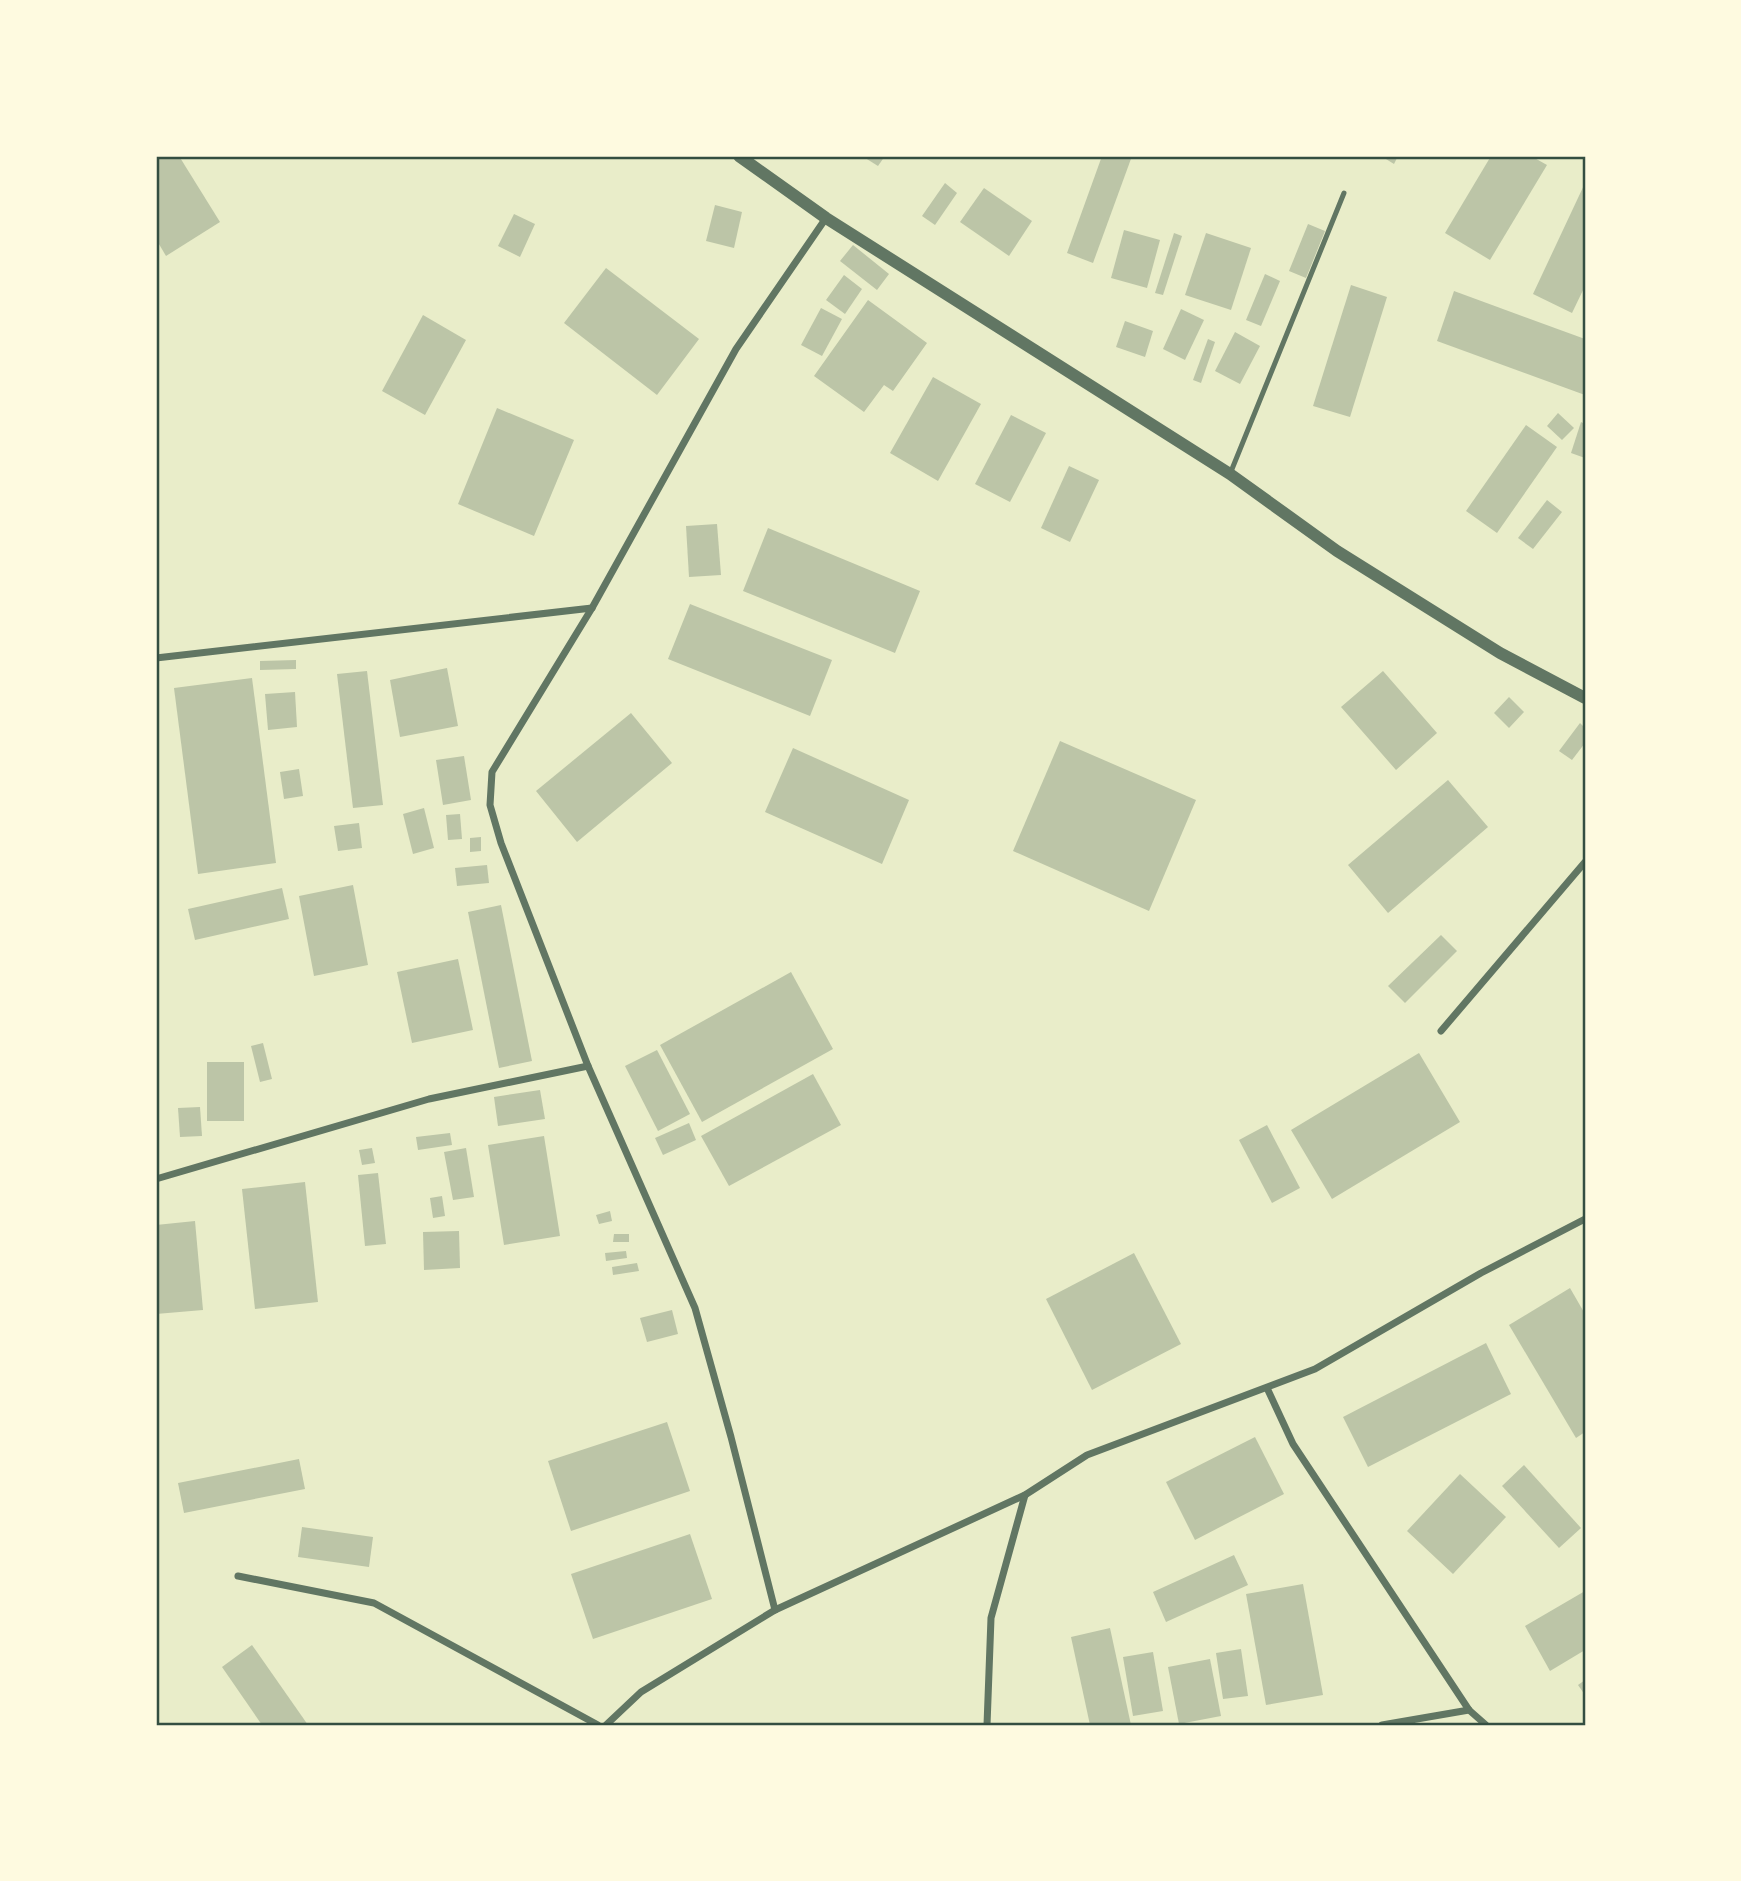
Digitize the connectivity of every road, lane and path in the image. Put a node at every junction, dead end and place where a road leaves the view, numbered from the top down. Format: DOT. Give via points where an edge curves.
graph roads {
  1 [pos="739,156"];
  2 [pos="1344,192"];
  3 [pos="826,218"];
  4 [pos="1230,474"];
  5 [pos="592,608"];
  6 [pos="156,658"];
  7 [pos="1585,698"];
  8 [pos="1585,862"];
  9 [pos="1441,1031"];
  10 [pos="588,1066"];
  11 [pos="156,1179"];
  12 [pos="1585,1219"];
  13 [pos="1267,1388"];
  14 [pos="1025,1495"];
  15 [pos="238,1576"];
  16 [pos="775,1610"];
  17 [pos="1469,1710"];
  18 [pos="598,1725"];
  19 [pos="607,1725"];
  20 [pos="987,1725"];
  21 [pos="1382,1725"];
  22 [pos="1486,1725"];
  1 -- 3 [label="street"];
  2 -- 4 [label="lane"];
  3 -- 4 [label="street"];
  3 -- 5 [label="street" via="736,349"];
  4 -- 7 [label="street" via="1360,566 1500,653"];
  5 -- 6 [label="street"];
  5 -- 10 [label="street" via="492,772 490,805"];
  8 -- 9 [label="street"];
  10 -- 11 [label="street" via="429,1098"];
  10 -- 16 [label="street" via="695,1308"];
  12 -- 13 [label="street" via="1315,1368"];
  13 -- 14 [label="street" via="1087,1455"];
  13 -- 17 [label="street" via="1293,1444"];
  14 -- 16 [label="street"];
  14 -- 20 [label="street" via="991,1618"];
  15 -- 18 [label="street" via="374,1603"];
  16 -- 19 [label="street" via="640,1692"];
  17 -- 21 [label="street"];
  17 -- 22 [label="street"];
}
